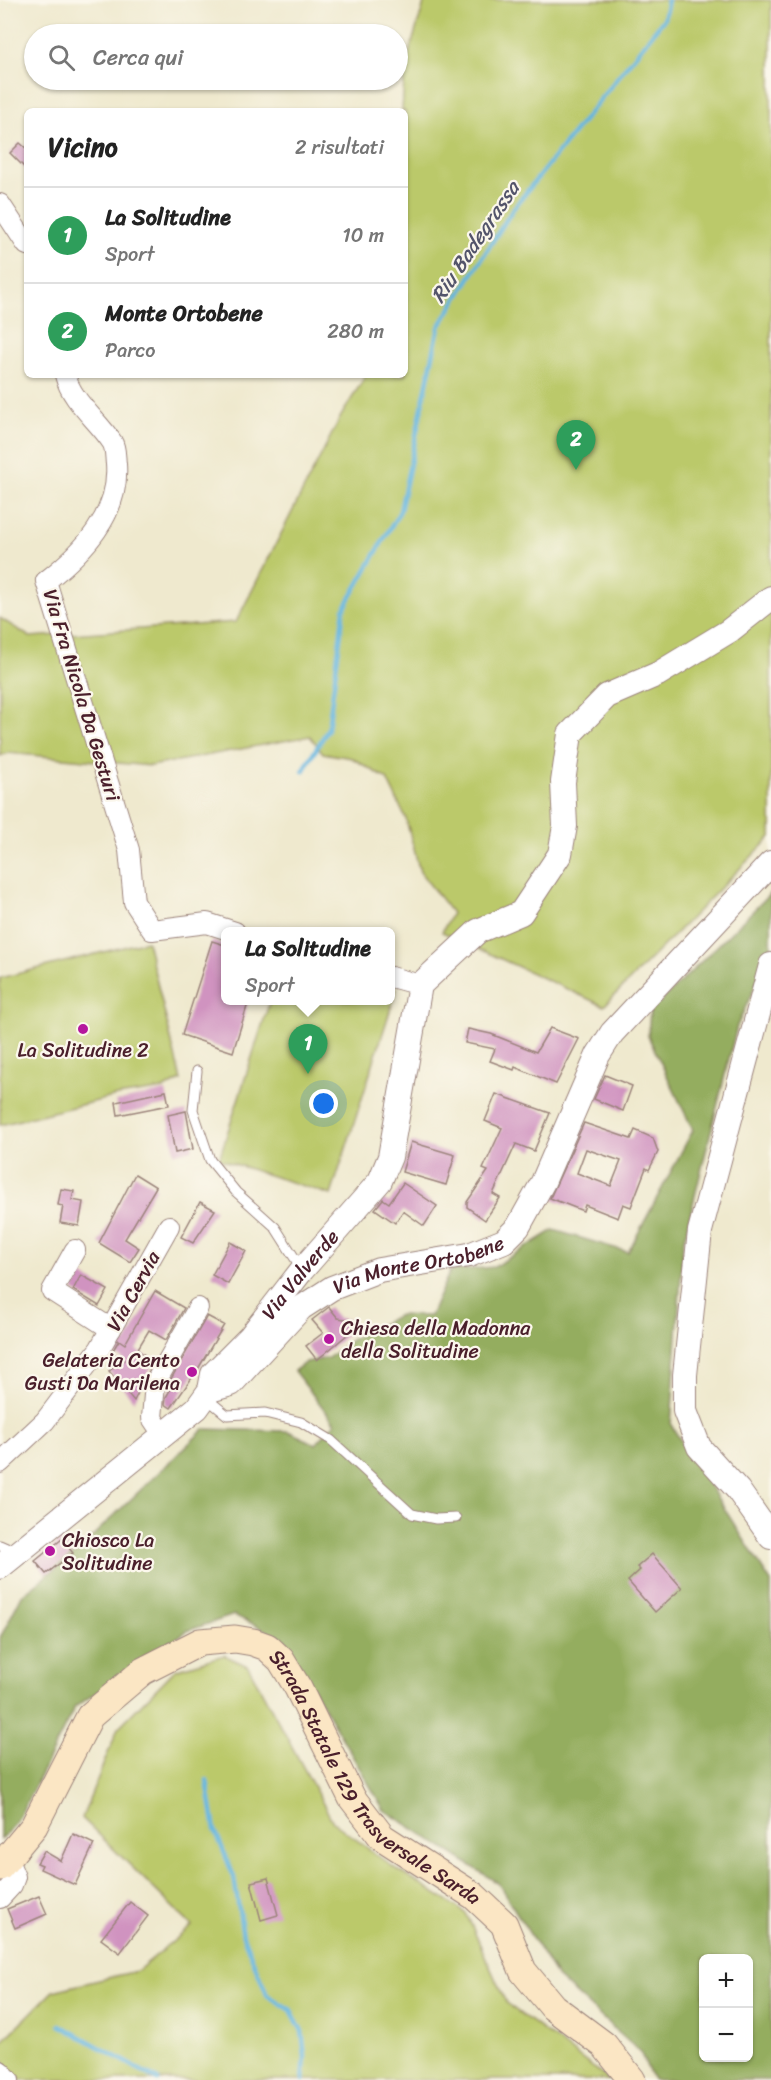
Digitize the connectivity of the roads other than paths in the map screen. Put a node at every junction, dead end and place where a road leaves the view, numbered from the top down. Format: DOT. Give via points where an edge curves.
graph roads {
  1 [pos="0,204"];
  2 [pos="24,240"];
  3 [pos="66,378"];
  4 [pos="771,598"];
  5 [pos="771,863"];
  6 [pos="221,928"];
  7 [pos="771,965"];
  8 [pos="395,978"];
  9 [pos="420,985"];
  10 [pos="197,1071"];
  11 [pos="169,1226"];
  12 [pos="75,1250"];
  13 [pos="302,1270"];
  14 [pos="198,1308"];
  15 [pos="111,1329"];
  16 [pos="208,1394"];
  17 [pos="164,1436"];
  18 [pos="0,1462"];
  19 [pos="456,1518"];
  20 [pos="771,1537"];
  21 [pos="6,1555"];
  22 [pos="4,1863"];
  23 [pos="0,1898"];
  24 [pos="0,2072"];
  25 [pos="9,2080"];
  26 [pos="632,2080"];
  1 -- 2 [label="street"];
  3 -- 6 [label="street, Via Fra Nicola Da Gesturi" via="69,390 114,444 118,482 99,528 77,557 46,581 129,850 134,902 152,930 207,923"];
  4 -- 9 [label="street" via="729,631 658,674 607,696 570,734 562,782 565,826 560,854 521,913 478,931"];
  5 -- 16 [label="street, Via Monte Ortobene" via="612,1033 598,1055 526,1214 504,1240 469,1255 379,1270 332,1288 301,1308 231,1384"];
  7 -- 20 [label="street" via="700,1232 685,1375 685,1412 699,1447 738,1490"];
  8 -- 9 [label="street"];
  9 -- 13 [label="street, Via Valverde" via="390,1157 380,1181"];
  10 -- 13 [label="lane" via="194,1110 210,1160 236,1192 275,1227"];
  11 -- 15 [label="street, Via Cervia"];
  12 -- 15 [label="street" via="52,1291"];
  13 -- 16 [label="street, Via Valverde" via="250,1337 213,1374"];
  14 -- 17 [label="street" via="155,1383 152,1418"];
  15 -- 18 [label="street, Via Cervia" via="45,1421"];
  16 -- 17 [label="street"];
  16 -- 19 [label="lane" via="227,1415 265,1413 301,1422 331,1440 412,1514"];
  17 -- 21 [label="street"];
  22 -- 23 [label="street" via="15,1877"];
  22 -- 26 [label="main road, Strada Statale 129 Trasversale Sarda" via="34,1826 90,1716 143,1671 200,1642 253,1642 267,1647 281,1660 351,1798 382,1837 474,1896 504,1924 523,1971 553,2007 604,2045"];
  24 -- 25 [label="street"];
}
